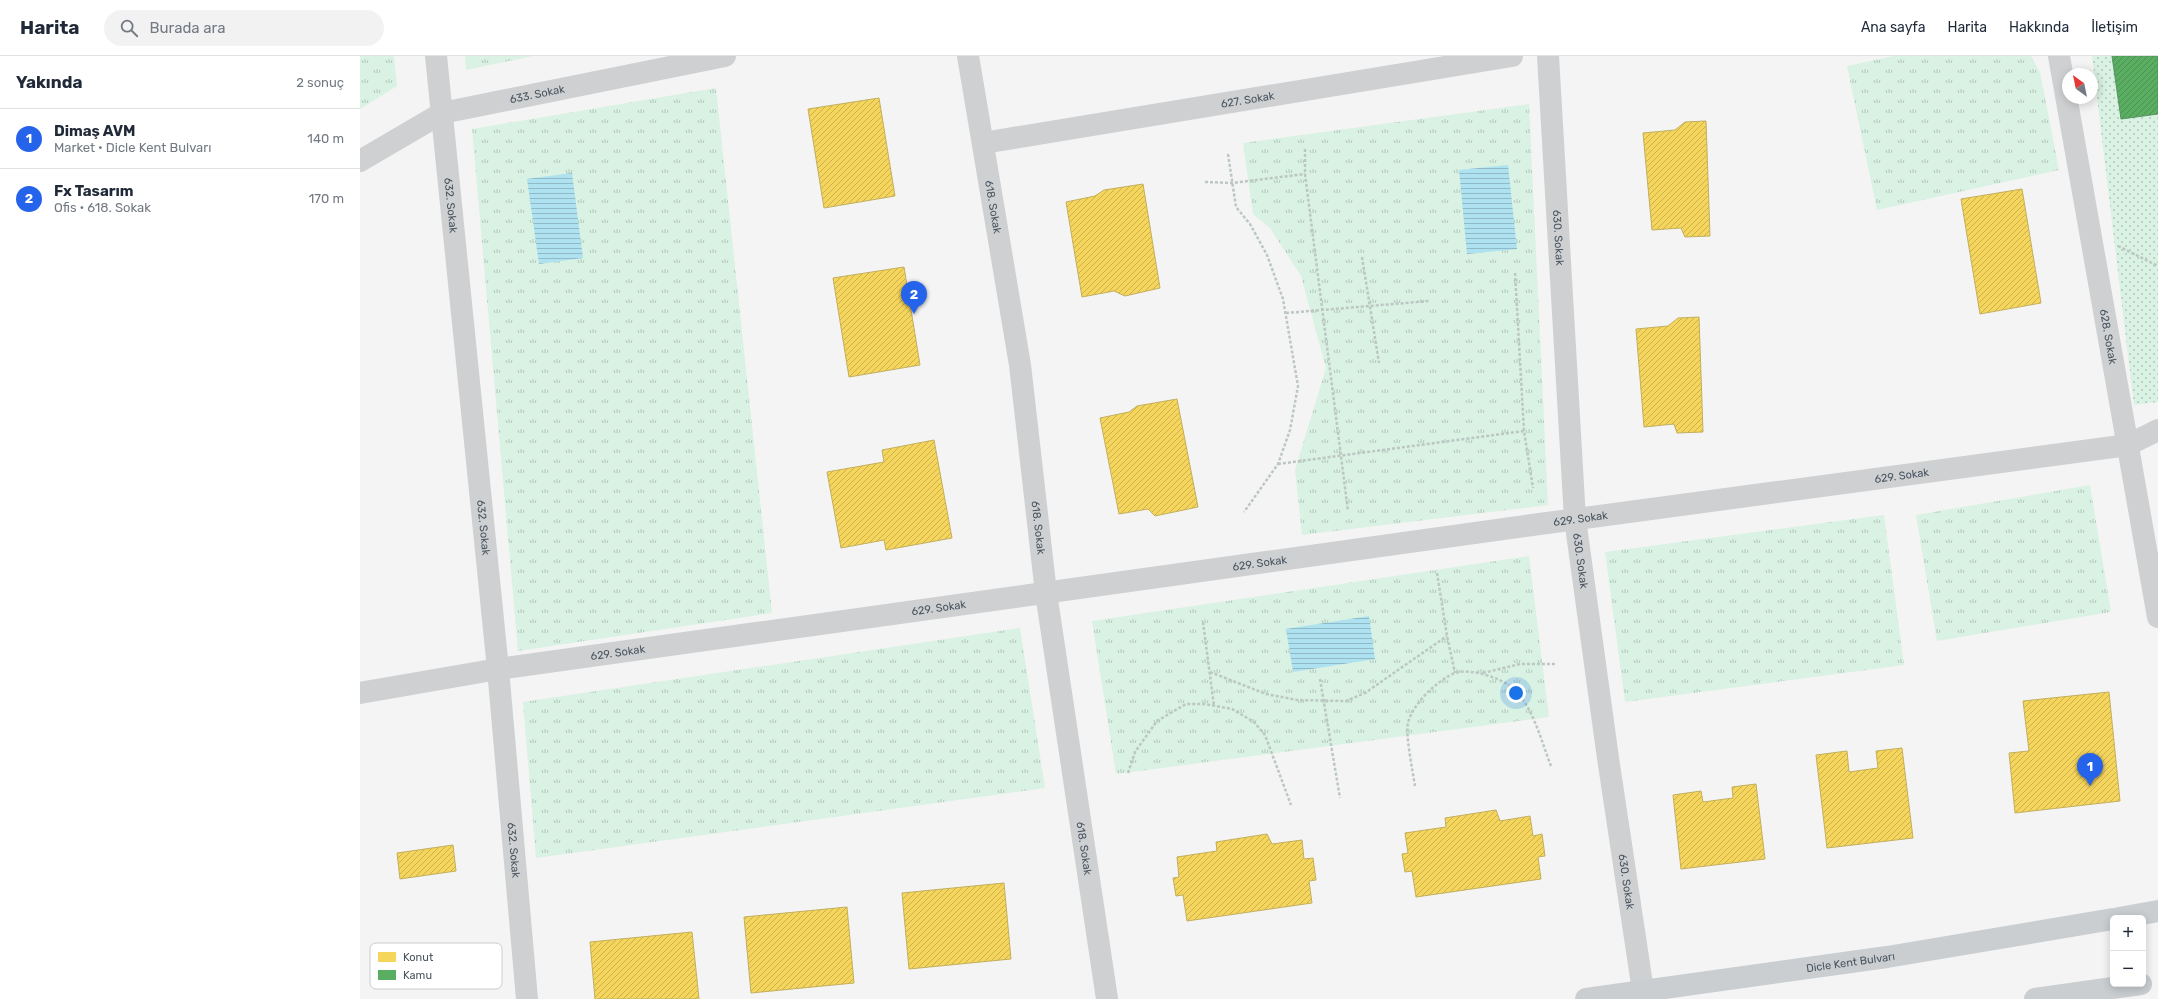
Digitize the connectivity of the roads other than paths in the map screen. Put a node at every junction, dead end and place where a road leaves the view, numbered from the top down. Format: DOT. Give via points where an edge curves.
graph roads {
  1 [pos="436,56"];
  2 [pos="725,56"];
  3 [pos="968,56"];
  4 [pos="1512,56"];
  5 [pos="1548,56"];
  6 [pos="2059,56"];
  7 [pos="442,113"];
  8 [pos="983,143"];
  9 [pos="360,161"];
  10 [pos="2158,430"];
  11 [pos="2128,445"];
  12 [pos="1575,519"];
  13 [pos="1046,593"];
  14 [pos="2158,617"];
  15 [pos="498,669"];
  16 [pos="360,693"];
  17 [pos="2158,911"];
  18 [pos="2136,915"];
  19 [pos="2110,920"];
  20 [pos="2158,982"];
  21 [pos="2146,984"];
  22 [pos="2121,987"];
  23 [pos="1643,990"];
  24 [pos="526,999"];
  25 [pos="1107,999"];
  26 [pos="1586,999"];
  27 [pos="2035,999"];
  1 -- 7 [label="street, 632. Sokak"];
  2 -- 7 [label="street, 633. Sokak"];
  3 -- 8 [label="street, 618. Sokak"];
  4 -- 8 [label="street, 627. Sokak"];
  5 -- 12 [label="street, 630. Sokak"];
  6 -- 11 [label="street, 628. Sokak"];
  7 -- 9 [label="street, 633. Sokak"];
  7 -- 15 [label="street, 632. Sokak"];
  8 -- 13 [label="street, 618. Sokak" via="1020,365"];
  10 -- 11 [label="street, 629. Sokak"];
  11 -- 12 [label="street, 629. Sokak"];
  11 -- 14 [label="street, 628. Sokak"];
  12 -- 13 [label="street, 629. Sokak"];
  12 -- 23 [label="street, 630. Sokak"];
  13 -- 15 [label="street, 629. Sokak"];
  13 -- 25 [label="street, 618. Sokak"];
  15 -- 16 [label="street, 629. Sokak"];
  15 -- 24 [label="street, 632. Sokak"];
  17 -- 18 [label="main road"];
  19 -- 23 [label="main road, Dicle Kent Bulvarı" via="1887,957"];
  20 -- 21 [label="main road"];
  22 -- 27 [label="main road"];
  23 -- 26 [label="main road, Dicle Kent Bulvarı"];
}
